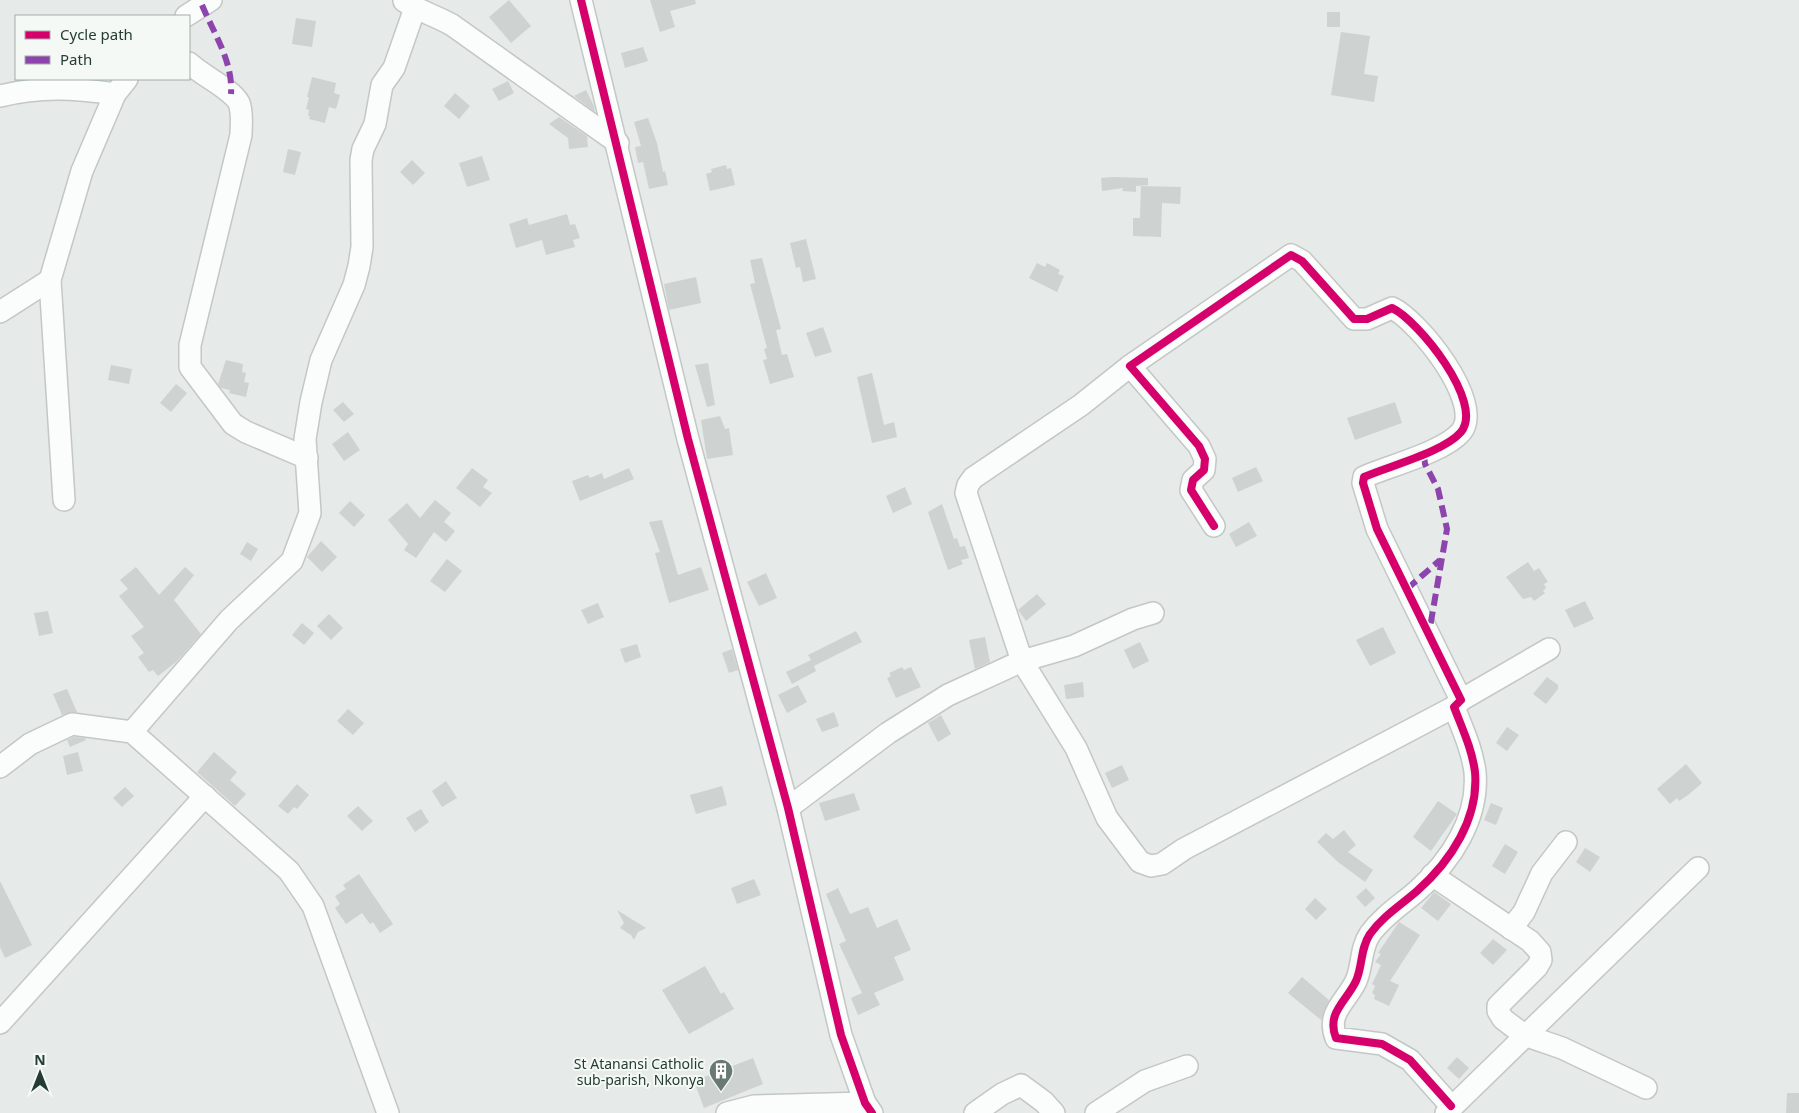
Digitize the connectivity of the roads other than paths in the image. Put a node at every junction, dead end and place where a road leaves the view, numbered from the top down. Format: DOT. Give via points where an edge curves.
graph roads {
  1 [pos="211,0"];
  2 [pos="581,0"];
  3 [pos="409,4"];
  4 [pos="188,15"];
  5 [pos="190,64"];
  6 [pos="121,86"];
  7 [pos="0,96"];
  8 [pos="618,143"];
  9 [pos="50,280"];
  10 [pos="0,312"];
  11 [pos="1130,366"];
  12 [pos="307,458"];
  13 [pos="64,500"];
  14 [pos="1214,526"];
  15 [pos="1153,613"];
  16 [pos="1548,649"];
  17 [pos="1022,661"];
  18 [pos="1458,704"];
  19 [pos="132,732"];
  20 [pos="0,767"];
  21 [pos="205,796"];
  22 [pos="788,808"];
  23 [pos="1566,842"];
  24 [pos="1698,868"];
  25 [pos="1432,875"];
  26 [pos="1511,929"];
  27 [pos="0,1023"];
  28 [pos="1524,1035"];
  29 [pos="1187,1066"];
  30 [pos="1646,1088"];
  31 [pos="868,1108"];
  32 [pos="1448,1110"];
  33 [pos="388,1113"];
  34 [pos="727,1113"];
  35 [pos="975,1113"];
  36 [pos="1054,1113"];
  37 [pos="1096,1113"];
  1 -- 4 [label="street"];
  2 -- 8 [label="street"];
  3 -- 8 [label="street" via="452,25"];
  3 -- 12 [label="street" via="394,68 382,85 375,124 360,160 362,248 359,266 321,360 305,439"];
  5 -- 12 [label="street" via="231,94 239,104 241,116 241,135 190,345 190,367 238,428"];
  6 -- 7 [label="street" via="37,89"];
  6 -- 9 [label="street" via="82,171"];
  8 -- 22 [label="street" via="688,439"];
  9 -- 10 [label="street"];
  9 -- 13 [label="street"];
  11 -- 14 [label="street" via="1199,446 1205,459 1204,470 1193,480 1191,490"];
  11 -- 17 [label="street" via="1081,405 973,478 968,485 966,493 973,516"];
  11 -- 18 [label="street" via="1291,255 1302,261 1354,318 1367,318 1392,308 1402,313 1436,350 1456,381 1466,422 1461,432 1445,443 1424,455 1364,477 1363,483 1377,529"];
  12 -- 19 [label="street" via="310,513 292,560 229,620"];
  15 -- 17 [label="street" via="1134,618 1074,646"];
  16 -- 18 [label="street"];
  17 -- 18 [label="street" via="1076,748 1107,818 1140,862 1151,866 1172,859 1184,849"];
  17 -- 22 [label="street" via="948,695 888,733"];
  18 -- 25 [label="street" via="1475,773 1472,804 1466,829"];
  19 -- 20 [label="street" via="72,724 30,744"];
  19 -- 21 [label="street"];
  21 -- 27 [label="street"];
  21 -- 33 [label="street" via="289,871 313,906"];
  22 -- 31 [label="street" via="840,1035"];
  23 -- 26 [label="street" via="1542,873 1524,912"];
  24 -- 28 [label="street"];
  25 -- 26 [label="street"];
  25 -- 32 [label="street" via="1370,934 1362,948 1356,981 1336,1011 1332,1028 1336,1038 1382,1044 1410,1060"];
  26 -- 28 [label="street" via="1540,952 1541,960 1498,1006 1503,1020"];
  28 -- 30 [label="street" via="1562,1048"];
  28 -- 32 [label="street"];
  29 -- 37 [label="street" via="1145,1081"];
  31 -- 34 [label="street" via="754,1106"];
  35 -- 36 [label="street" via="1002,1094 1021,1086"];
}
